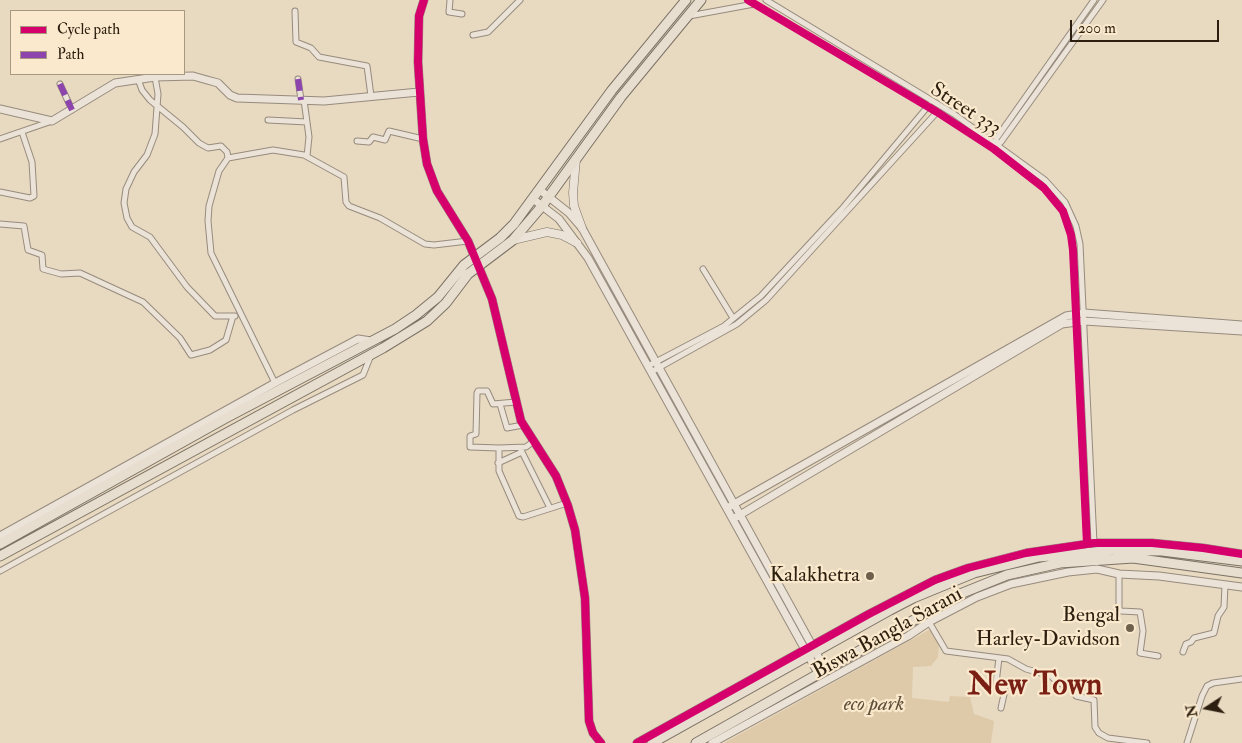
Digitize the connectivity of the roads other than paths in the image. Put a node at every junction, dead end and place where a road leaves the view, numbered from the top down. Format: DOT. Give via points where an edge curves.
graph roads {
  1 [pos="424,0"];
  2 [pos="450,0"];
  3 [pos="520,0"];
  4 [pos="686,0"];
  5 [pos="701,0"];
  6 [pos="748,0"];
  7 [pos="766,0"];
  8 [pos="1094,0"];
  9 [pos="1101,1"];
  10 [pos="755,4"];
  11 [pos="295,11"];
  12 [pos="462,14"];
  13 [pos="688,16"];
  14 [pos="473,35"];
  15 [pos="155,76"];
  16 [pos="138,79"];
  17 [pos="298,79"];
  18 [pos="60,84"];
  19 [pos="419,92"];
  20 [pos="371,96"];
  21 [pos="302,100"];
  22 [pos="932,101"];
  23 [pos="158,106"];
  24 [pos="928,106"];
  25 [pos="940,106"];
  26 [pos="0,109"];
  27 [pos="72,110"];
  28 [pos="937,112"];
  29 [pos="268,120"];
  30 [pos="52,121"];
  31 [pos="307,122"];
  32 [pos="22,132"];
  33 [pos="423,138"];
  34 [pos="0,139"];
  35 [pos="357,141"];
  36 [pos="997,147"];
  37 [pos="306,156"];
  38 [pos="576,157"];
  39 [pos="228,158"];
  40 [pos="540,190"];
  41 [pos="0,192"];
  42 [pos="548,197"];
  43 [pos="533,199"];
  44 [pos="542,206"];
  45 [pos="0,224"];
  46 [pos="582,228"];
  47 [pos="513,240"];
  48 [pos="468,241"];
  49 [pos="577,243"];
  50 [pos="476,261"];
  51 [pos="703,269"];
  52 [pos="233,316"];
  53 [pos="241,316"];
  54 [pos="1080,317"];
  55 [pos="733,318"];
  56 [pos="1242,325"];
  57 [pos="1242,331"];
  58 [pos="371,341"];
  59 [pos="371,354"];
  60 [pos="657,364"];
  61 [pos="649,369"];
  62 [pos="275,383"];
  63 [pos="516,402"];
  64 [pos="500,404"];
  65 [pos="523,424"];
  66 [pos="534,441"];
  67 [pos="499,448"];
  68 [pos="521,450"];
  69 [pos="498,463"];
  70 [pos="567,503"];
  71 [pos="735,503"];
  72 [pos="550,508"];
  73 [pos="727,508"];
  74 [pos="741,514"];
  75 [pos="733,519"];
  76 [pos="0,536"];
  77 [pos="0,544"];
  78 [pos="1090,544"];
  79 [pos="1242,554"];
  80 [pos="0,556"];
  81 [pos="1242,561"];
  82 [pos="0,572"];
  83 [pos="1242,573"];
  84 [pos="1119,574"];
  85 [pos="1225,585"];
  86 [pos="1242,587"];
  87 [pos="929,622"];
  88 [pos="810,650"];
  89 [pos="1183,652"];
  90 [pos="1158,656"];
  91 [pos="998,658"];
  92 [pos="821,671"];
  93 [pos="1242,679"];
  94 [pos="1001,708"];
  95 [pos="1108,741"];
  96 [pos="601,743"];
  97 [pos="637,743"];
  98 [pos="652,743"];
  99 [pos="696,743"];
  100 [pos="712,743"];
  101 [pos="1147,743"];
  102 [pos="1188,743"];
  1 -- 19 [label="street" via="419,16"];
  2 -- 12 [label="street" via="449,12"];
  3 -- 14 [label="street" via="488,32"];
  4 -- 40 [label="main road" via="612,90"];
  5 -- 13 [label="main road"];
  6 -- 10 [label="street, Street 333"];
  7 -- 22 [label="street, Street 333"];
  8 -- 36 [label="street" via="996,138"];
  9 -- 36 [label="street"];
  10 -- 13 [label="street"];
  10 -- 24 [label="street, Street 333"];
  11 -- 20 [label="street" via="296,42 311,48 319,56 367,66"];
  13 -- 38 [label="main road"];
  15 -- 16 [label="street"];
  15 -- 21 [label="street" via="193,76 218,83 237,98"];
  15 -- 23 [label="street"];
  16 -- 23 [label="street" via="142,90"];
  16 -- 27 [label="street" via="109,86"];
  17 -- 21 [label="street"];
  18 -- 27 [label="street"];
  19 -- 20 [label="street"];
  19 -- 33 [label="street"];
  20 -- 21 [label="street"];
  21 -- 31 [label="street"];
  22 -- 24 [label="street"];
  22 -- 25 [label="street, Street 333"];
  23 -- 39 [label="street" via="204,146 223,147"];
  23 -- 52 [label="street" via="149,152 126,189 124,203 128,218 132,227 150,237 187,287 215,316"];
  24 -- 28 [label="street, Street 333"];
  24 -- 55 [label="street" via="841,210 761,296"];
  25 -- 28 [label="street"];
  25 -- 36 [label="street, Street 333"];
  26 -- 30 [label="street"];
  27 -- 30 [label="street"];
  28 -- 36 [label="street, Street 333"];
  28 -- 60 [label="street" via="766,300 738,324"];
  29 -- 31 [label="street"];
  30 -- 32 [label="street"];
  31 -- 37 [label="street"];
  32 -- 34 [label="street"];
  32 -- 41 [label="street" via="32,162 34,196"];
  33 -- 35 [label="street" via="390,131 385,140 373,137 369,142"];
  33 -- 48 [label="street" via="434,186"];
  36 -- 54 [label="street, Street 333" via="1044,188 1063,211 1071,235"];
  36 -- 54 [label="street, Street 333" via="1045,180 1069,209 1080,244"];
  37 -- 39 [label="street" via="272,150"];
  37 -- 48 [label="street" via="344,177 349,206 380,218 425,244"];
  38 -- 42 [label="main road"];
  38 -- 46 [label="main road" via="574,206"];
  39 -- 53 [label="street" via="219,171 208,221 212,261"];
  40 -- 42 [label="street"];
  40 -- 43 [label="main road"];
  42 -- 44 [label="main road"];
  42 -- 46 [label="street"];
  43 -- 44 [label="street"];
  43 -- 50 [label="main road" via="507,232"];
  44 -- 47 [label="main road"];
  44 -- 49 [label="street" via="559,219"];
  45 -- 52 [label="street" via="24,226 28,250 42,255 42,269 61,274 80,273 143,302 180,338 191,355 210,350 226,340"];
  46 -- 60 [label="street"];
  47 -- 49 [label="main road" via="547,232"];
  47 -- 50 [label="main road"];
  48 -- 50 [label="street"];
  49 -- 61 [label="street"];
  50 -- 58 [label="main road" via="459,270 438,297 416,315"];
  50 -- 59 [label="main road" via="446,303 427,321"];
  50 -- 63 [label="street" via="496,313"];
  51 -- 55 [label="street"];
  52 -- 53 [label="street"];
  53 -- 62 [label="street"];
  54 -- 56 [label="street"];
  54 -- 57 [label="street"];
  54 -- 71 [label="street" via="1066,316"];
  54 -- 74 [label="street" via="1062,324"];
  54 -- 78 [label="street, Street 333"];
  55 -- 60 [label="street"];
  58 -- 62 [label="street" via="358,340"];
  58 -- 77 [label="main road"];
  59 -- 80 [label="main road"];
  59 -- 82 [label="street" via="363,375 293,410"];
  60 -- 61 [label="street"];
  60 -- 71 [label="street"];
  61 -- 73 [label="street"];
  62 -- 76 [label="street"];
  63 -- 64 [label="street"];
  63 -- 65 [label="street"];
  64 -- 65 [label="street" via="507,428"];
  64 -- 67 [label="street" via="493,404 487,392 478,391 476,434 469,437 470,446"];
  65 -- 66 [label="street"];
  66 -- 68 [label="street"];
  66 -- 70 [label="street" via="556,476"];
  67 -- 68 [label="street"];
  67 -- 69 [label="street"];
  68 -- 69 [label="street"];
  68 -- 72 [label="street"];
  69 -- 72 [label="street" via="520,517"];
  70 -- 72 [label="street"];
  70 -- 96 [label="street" via="575,530 585,598 589,721"];
  71 -- 73 [label="street"];
  71 -- 74 [label="street"];
  73 -- 75 [label="street"];
  74 -- 75 [label="street"];
  74 -- 88 [label="street"];
  75 -- 88 [label="street" via="773,595"];
  78 -- 79 [label="street" via="1152,544"];
  78 -- 88 [label="street" via="1009,557 935,580"];
  81 -- 88 [label="main road, Biswa Bangla Sarani" via="1141,549 1064,553 1038,558 974,573 913,598"];
  83 -- 92 [label="main road, Biswa Bangla Sarani" via="1133,558 1082,561 1025,571 960,594"];
  84 -- 85 [label="street"];
  84 -- 87 [label="street" via="1089,569 1011,584"];
  84 -- 90 [label="street" via="1118,608 1140,612 1143,628 1140,653"];
  85 -- 86 [label="street"];
  85 -- 89 [label="street" via="1224,607 1214,633 1194,638 1186,644"];
  87 -- 91 [label="street" via="946,651"];
  87 -- 100 [label="street"];
  88 -- 92 [label="street"];
  88 -- 97 [label="street"];
  88 -- 98 [label="main road, Biswa Bangla Sarani"];
  91 -- 94 [label="street" via="996,683 1005,690"];
  91 -- 95 [label="street" via="1051,676 1072,688 1076,696 1094,700 1096,730"];
  92 -- 99 [label="main road, Biswa Bangla Sarani"];
  93 -- 102 [label="street" via="1206,686"];
  95 -- 101 [label="street"];
}
